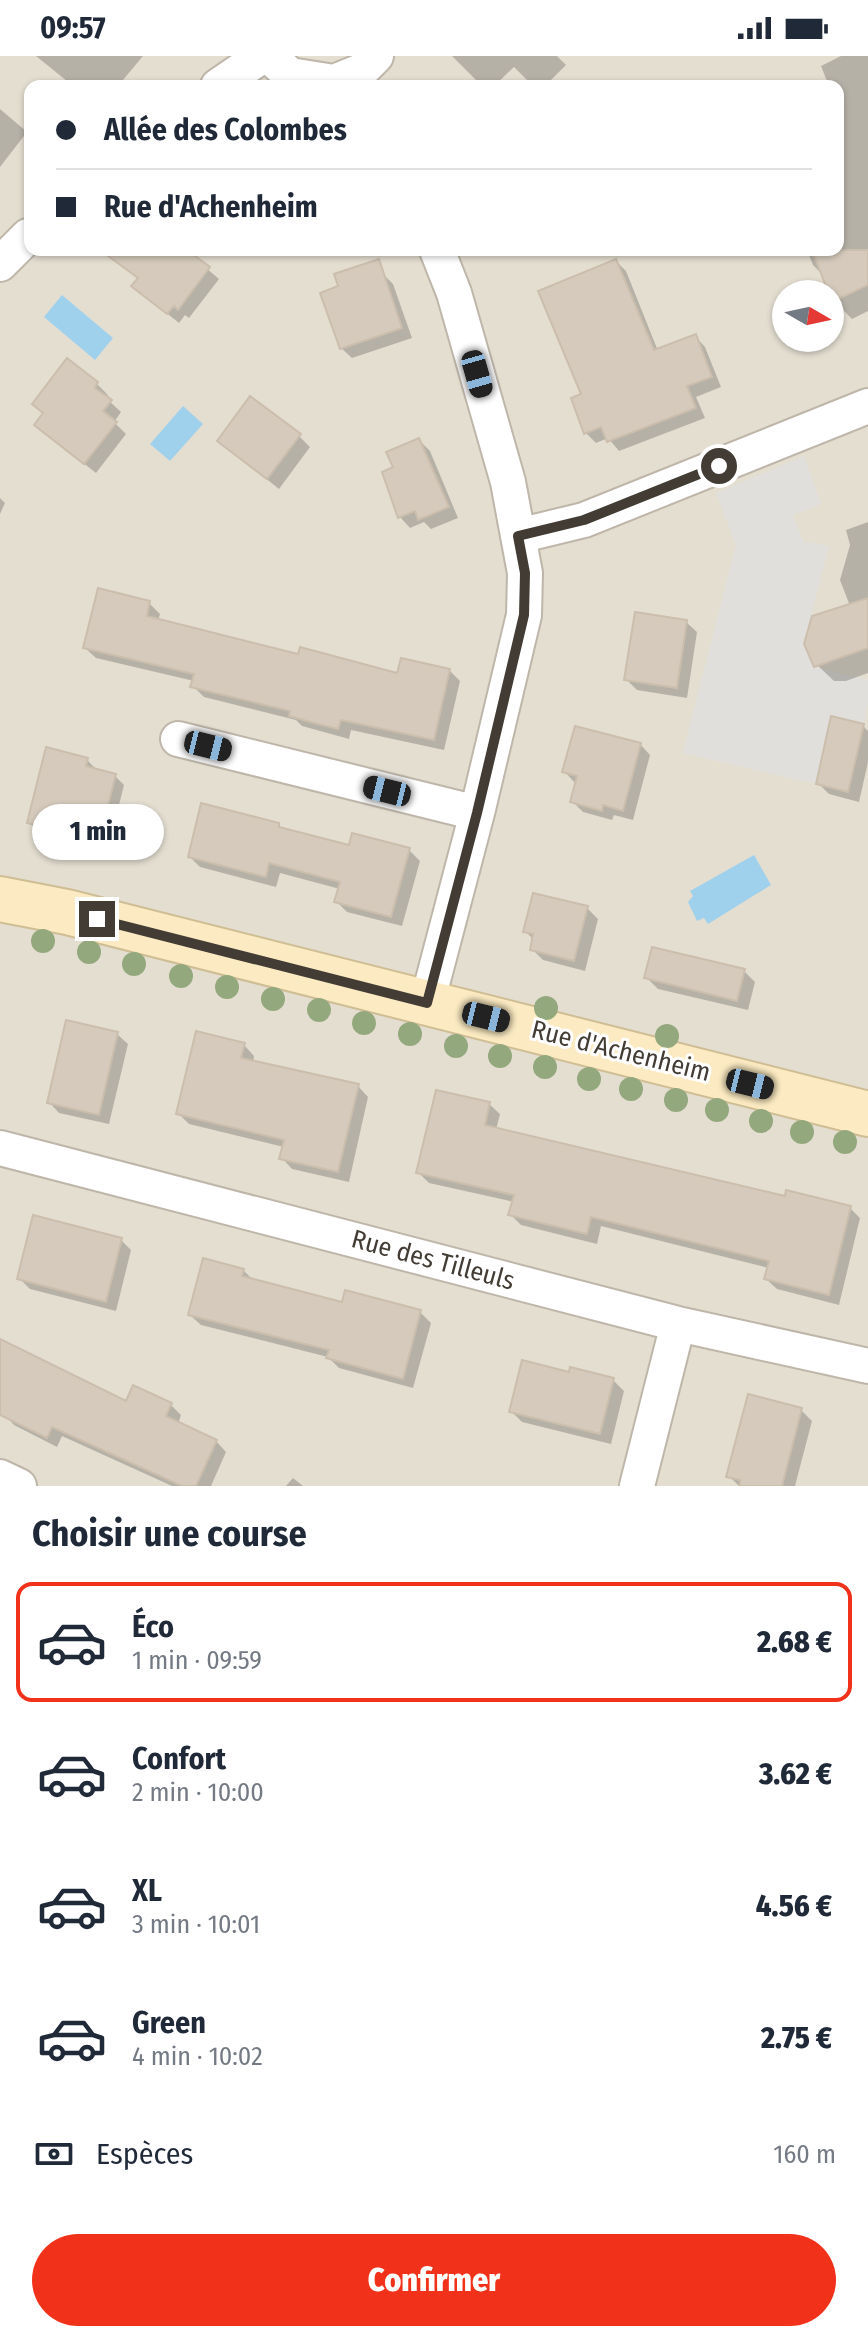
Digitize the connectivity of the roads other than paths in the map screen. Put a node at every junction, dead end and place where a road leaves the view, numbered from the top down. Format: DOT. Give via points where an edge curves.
graph roads {
  1 [pos="262,56"];
  2 [pos="269,56"];
  3 [pos="368,71"];
  4 [pos="227,80"];
  5 [pos="321,80"];
  6 [pos="340,80"];
  7 [pos="19,236"];
  8 [pos="439,256"];
  9 [pos="0,264"];
  10 [pos="868,406"];
  11 [pos="518,536"];
  12 [pos="178,739"];
  13 [pos="477,813"];
  14 [pos="0,899"];
  15 [pos="427,1003"];
  16 [pos="868,1114"];
  17 [pos="0,1148"];
  18 [pos="678,1324"];
  19 [pos="868,1366"];
  20 [pos="0,1477"];
  21 [pos="19,1486"];
  22 [pos="637,1486"];
  1 -- 4 [label="street"];
  2 -- 5 [label="street" via="290,75"];
  3 -- 6 [label="street"];
  7 -- 9 [label="street"];
  8 -- 11 [label="street" via="508,482"];
  10 -- 11 [label="street" via="584,520"];
  11 -- 13 [label="street" via="525,573 524,615"];
  12 -- 13 [label="street"];
  13 -- 15 [label="street"];
  14 -- 15 [label="main road, Rue d'Achenheim"];
  15 -- 16 [label="main road, Rue d'Achenheim"];
  17 -- 18 [label="street, Rue des Tilleuls"];
  18 -- 19 [label="street, Rue des Tilleuls"];
  18 -- 22 [label="street"];
  20 -- 21 [label="street"];
}
